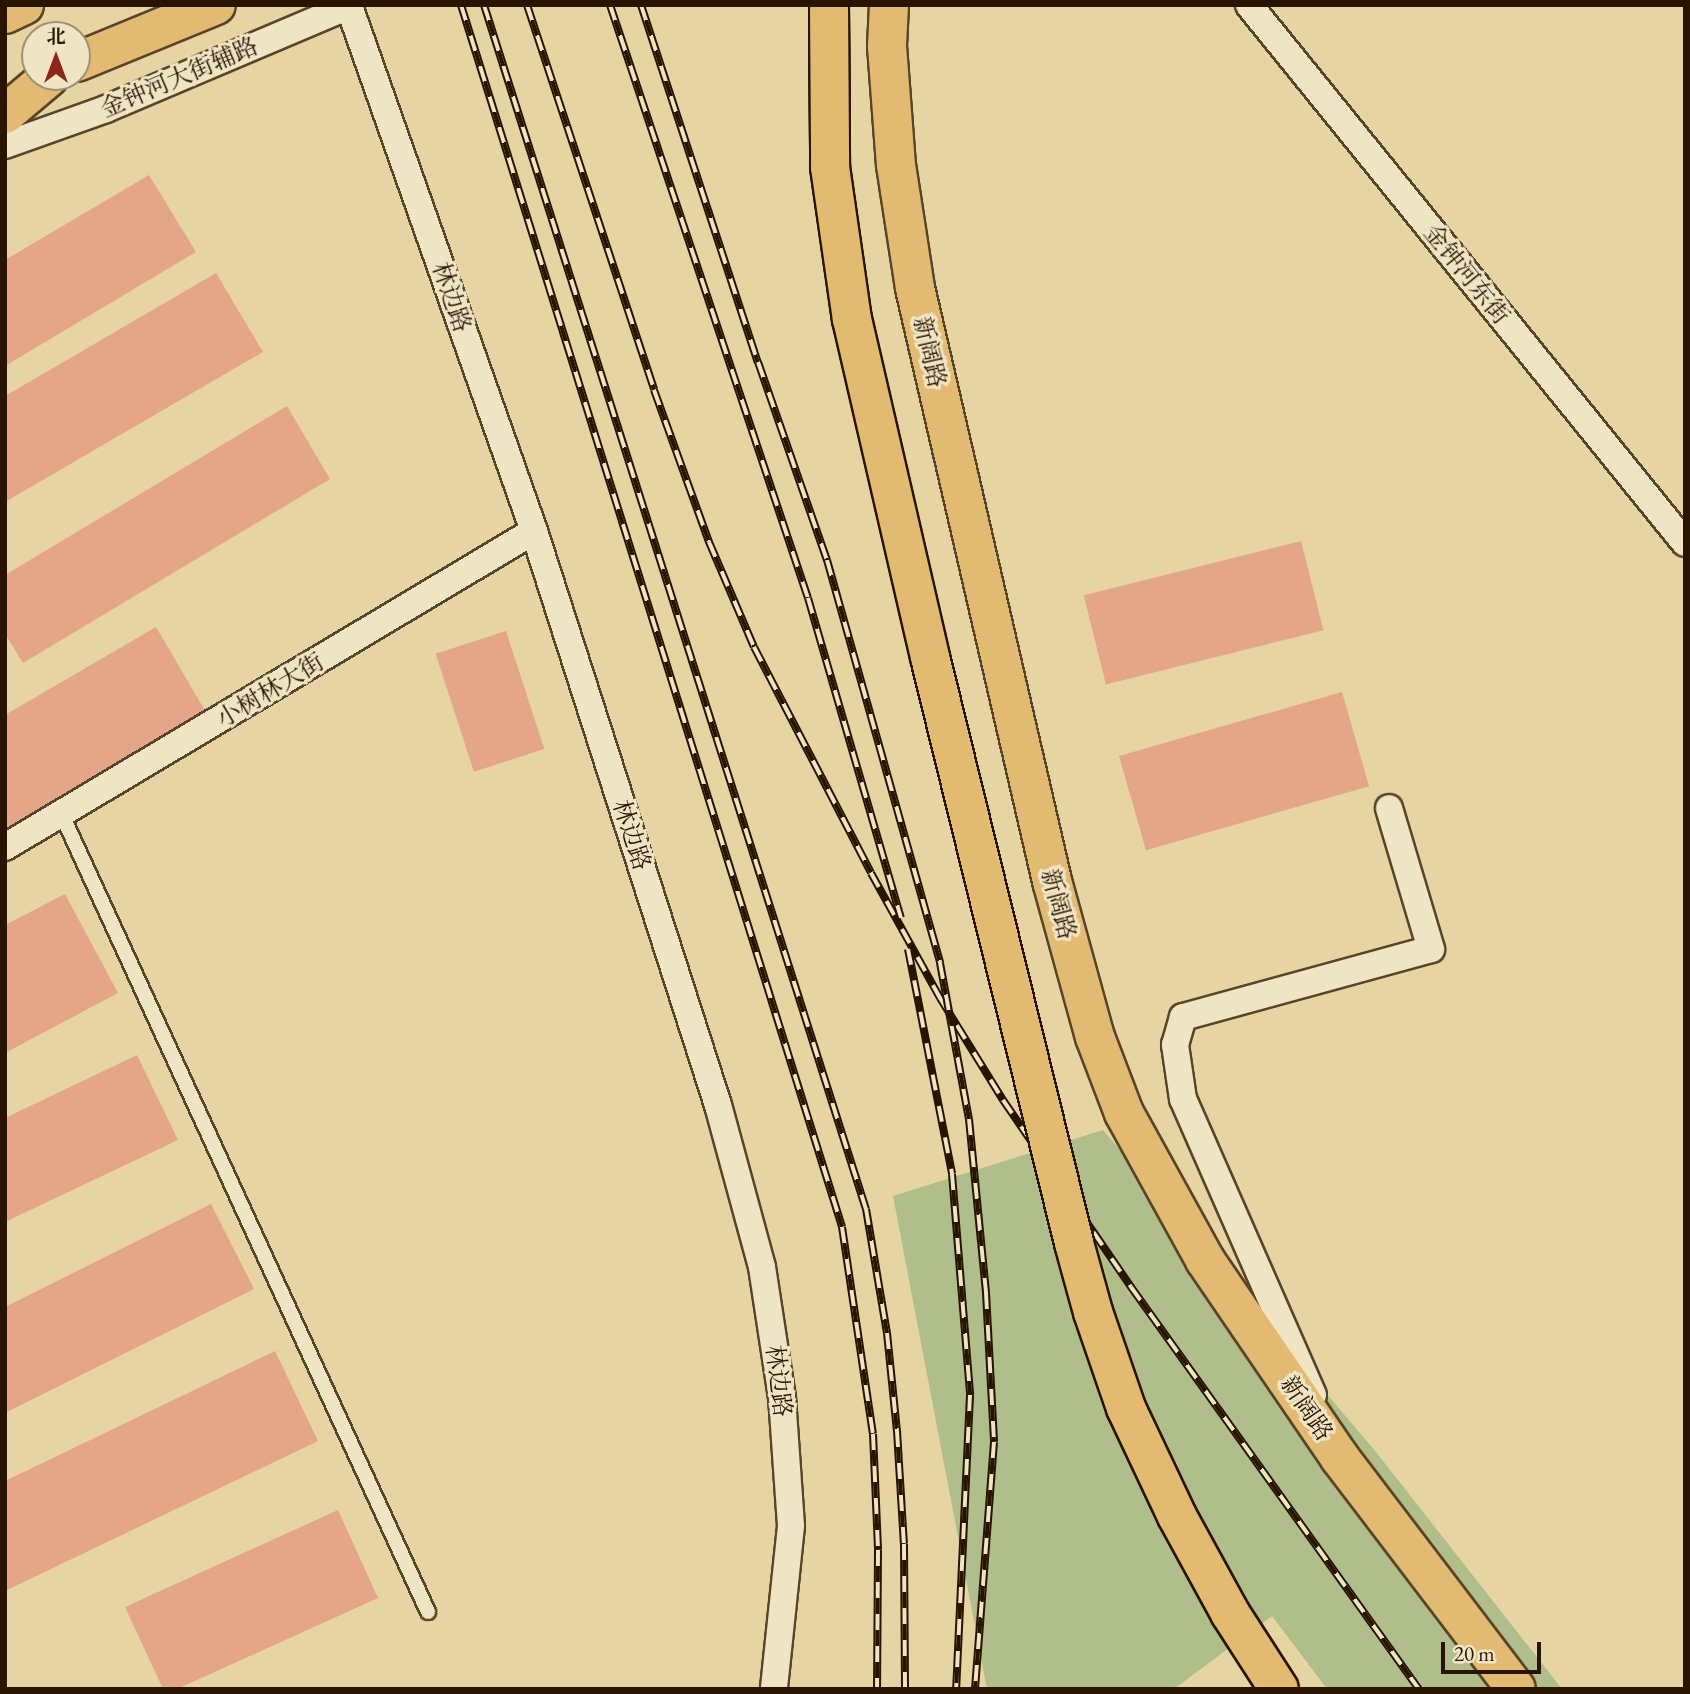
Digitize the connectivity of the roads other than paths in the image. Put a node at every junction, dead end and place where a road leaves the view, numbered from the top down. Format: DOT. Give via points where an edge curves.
graph roads {
  1 [pos="24,5"];
  2 [pos="216,5"];
  3 [pos="829,5"];
  4 [pos="889,5"];
  5 [pos="1249,5"];
  6 [pos="350,6"];
  7 [pos="5,15"];
  8 [pos="91,56"];
  9 [pos="32,91"];
  10 [pos="5,114"];
  11 [pos="5,145"];
  12 [pos="534,531"];
  13 [pos="1685,543"];
  14 [pos="1389,808"];
  15 [pos="62,814"];
  16 [pos="5,847"];
  17 [pos="1340,1458"];
  18 [pos="428,1612"];
  19 [pos="774,1689"];
  20 [pos="1279,1689"];
  21 [pos="1516,1689"];
  1 -- 7 [label="main road"];
  2 -- 8 [label="main road"];
  3 -- 20 [label="main road, bridge" via="830,167 852,319 1073,1243 1126,1408 1183,1528"];
  4 -- 17 [label="main road, 新阔路" via="887,46 896,165 915,288 1052,881 1094,1037 1124,1113 1205,1259"];
  5 -- 13 [label="street, 金钟河东街"];
  6 -- 11 [label="street, 金钟河大街辅路" via="106,109"];
  6 -- 12 [label="street, 林边路"];
  9 -- 10 [label="main road"];
  12 -- 15 [label="street, 小树林大街"];
  12 -- 19 [label="street, 林边路" via="718,1105 762,1267 782,1396 791,1526"];
  14 -- 17 [label="street" via="1431,949 1183,1017 1175,1045 1183,1099"];
  15 -- 16 [label="street, 小树林大街"];
  15 -- 18 [label="lane"];
  17 -- 21 [label="main road, 新阔路"];
}
